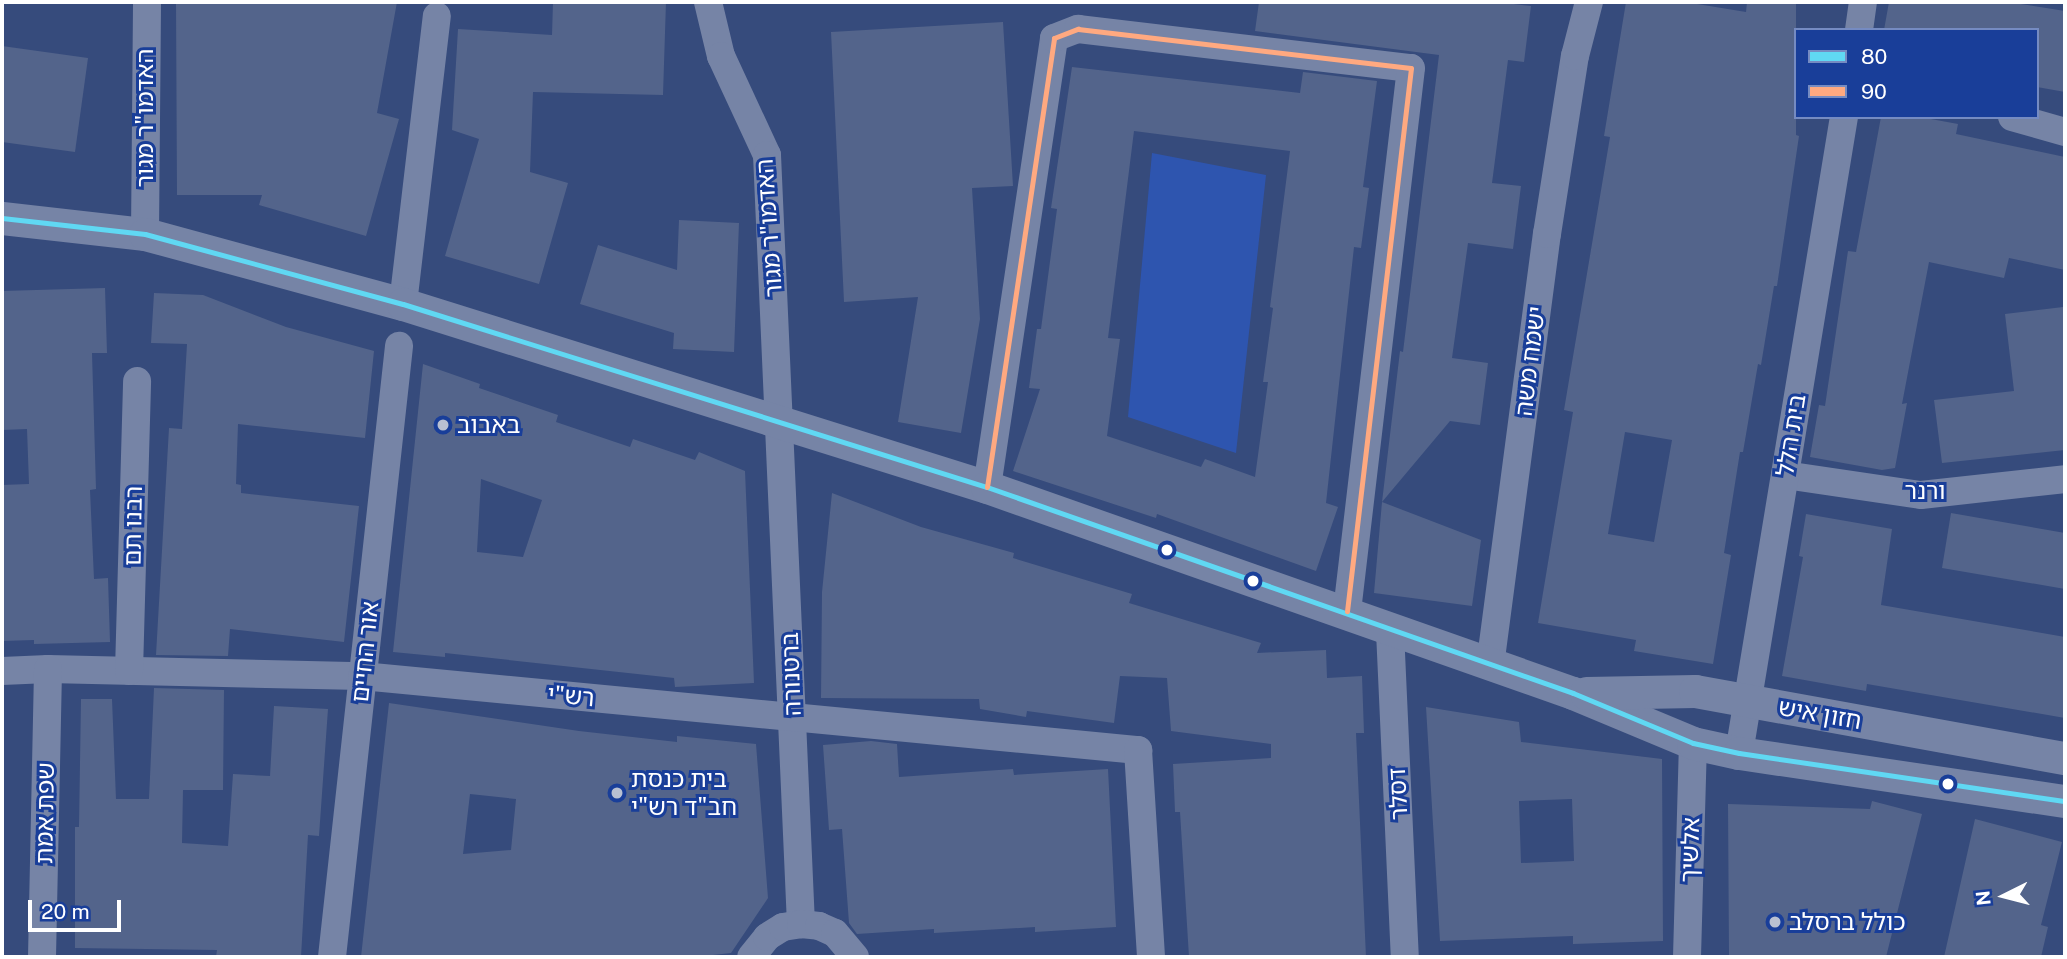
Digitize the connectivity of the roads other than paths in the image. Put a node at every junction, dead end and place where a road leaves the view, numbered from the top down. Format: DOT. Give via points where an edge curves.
graph roads {
  1 [pos="147,2"];
  2 [pos="708,2"];
  3 [pos="1579,2"];
  4 [pos="1588,2"];
  5 [pos="1863,2"];
  6 [pos="438,16"];
  7 [pos="1859,28"];
  8 [pos="1575,56"];
  9 [pos="1844,119"];
  10 [pos="2019,119"];
  11 [pos="2065,132"];
  12 [pos="2,218"];
  13 [pos="145,234"];
  14 [pos="403,304"];
  15 [pos="399,346"];
  16 [pos="136,380"];
  17 [pos="780,424"];
  18 [pos="1785,475"];
  19 [pos="2065,479"];
  20 [pos="987,487"];
  21 [pos="1347,611"];
  22 [pos="1390,631"];
  23 [pos="1490,666"];
  24 [pos="48,668"];
  25 [pos="2,671"];
  26 [pos="129,671"];
  27 [pos="362,676"];
  28 [pos="1573,693"];
  29 [pos="1748,702"];
  30 [pos="792,717"];
  31 [pos="1693,743"];
  32 [pos="1739,753"];
  33 [pos="2065,758"];
  34 [pos="2065,801"];
  35 [pos="801,924"];
  36 [pos="42,957"];
  37 [pos="332,957"];
  38 [pos="751,957"];
  39 [pos="855,957"];
  40 [pos="1151,957"];
  41 [pos="1405,957"];
  42 [pos="1687,957"];
  1 -- 13 [label="street, האדמו\"ר מגור"];
  2 -- 17 [label="street, האדמו\"ר מגור" via="721,56 767,155"];
  3 -- 8 [label="street, ישמח משה"];
  4 -- 8 [label="street, ישמח משה"];
  5 -- 7 [label="street"];
  6 -- 14 [label="street"];
  8 -- 23 [label="street, ישמח משה"];
  9 -- 18 [label="street, בית הלל"];
  10 -- 11 [label="street"];
  12 -- 13 [label="street, חזון איש"];
  13 -- 14 [label="street, חזון איש"];
  14 -- 17 [label="street, חזון איש"];
  15 -- 27 [label="street, אור החיים"];
  16 -- 26 [label="street, רבנו תם"];
  17 -- 20 [label="street, חזון איש"];
  17 -- 30 [label="street, ברטנורה"];
  18 -- 19 [label="street, ורנר" via="1921,495"];
  18 -- 29 [label="street, בית הלל"];
  20 -- 21 [label="street, חזון איש"];
  20 -- 21 [label="street" via="1054,38 1078,29 1410,68"];
  21 -- 22 [label="street, חזון איש"];
  22 -- 23 [label="street, חזון איש"];
  22 -- 41 [label="street, דסלר"];
  23 -- 28 [label="street, חזון איש"];
  24 -- 25 [label="street, רש\"י"];
  24 -- 26 [label="street, רש\"י"];
  24 -- 36 [label="street, שפת אמת"];
  26 -- 27 [label="street, רש\"י"];
  27 -- 30 [label="street, רש\"י"];
  27 -- 37 [label="street, אור החיים"];
  28 -- 29 [label="street, חזון איש" via="1695,691"];
  28 -- 31 [label="street, חזון איש"];
  29 -- 32 [label="street, בית הלל"];
  29 -- 33 [label="street, חזון איש"];
  30 -- 35 [label="street, ברטנורה"];
  30 -- 40 [label="street, רש\"י" via="1138,750"];
  31 -- 32 [label="street, חזון איש"];
  31 -- 42 [label="street, אלשיך"];
  32 -- 34 [label="street, חזון איש"];
  35 -- 38 [label="street" via="783,927 767,937"];
  35 -- 39 [label="street" via="835,933"];
}
